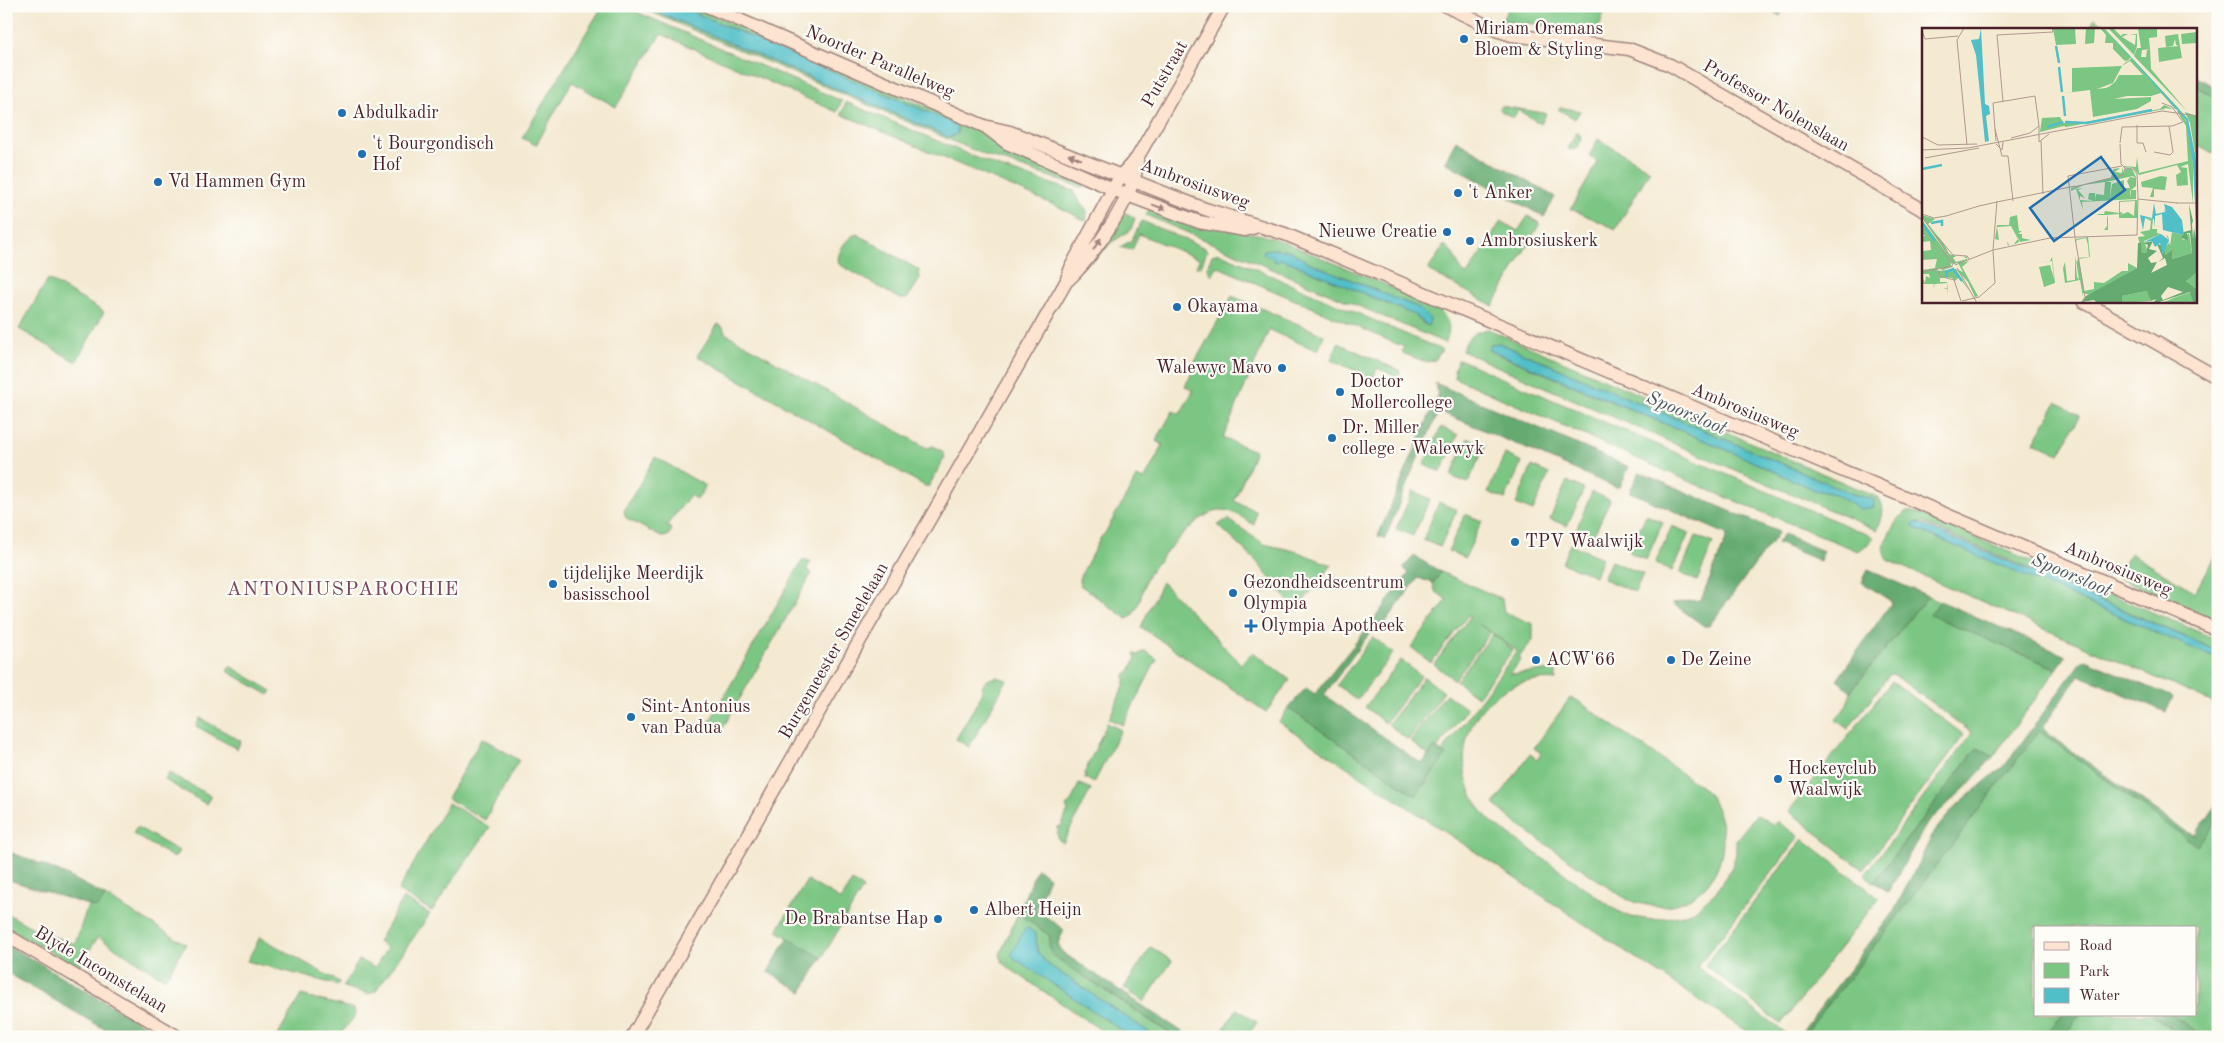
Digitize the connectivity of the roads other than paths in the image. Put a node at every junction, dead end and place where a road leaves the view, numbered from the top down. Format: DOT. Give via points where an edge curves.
graph roads {
  1 [pos="707,6"];
  2 [pos="1224,6"];
  3 [pos="1446,6"];
  4 [pos="984,126"];
  5 [pos="1136,158"];
  6 [pos="1121,175"];
  7 [pos="1134,180"];
  8 [pos="1114,189"];
  9 [pos="1127,195"];
  10 [pos="1922,209"];
  11 [pos="1258,226"];
  12 [pos="1066,282"];
  13 [pos="2085,302"];
  14 [pos="2218,378"];
  15 [pos="2218,630"];
  16 [pos="6,935"];
  17 [pos="178,1037"];
  18 [pos="632,1037"];
  1 -- 4 [label="street, Noorder Parallelweg"];
  2 -- 5 [label="street, Putstraat"];
  3 -- 10 [label="street, Professor Nolenslaan" via="1486,26 1526,38 1629,49 1670,65"];
  6 -- 4 [label="street, Noorder Parallelweg, one-way" via="1010,132"];
  4 -- 8 [label="street, Noorder Parallelweg" via="1007,143"];
  5 -- 6 [label="street, Putstraat"];
  5 -- 7 [label="street, Putstraat"];
  6 -- 7 [label="street, Ambrosiusweg"];
  6 -- 8 [label="street"];
  7 -- 9 [label="street"];
  7 -- 11 [label="street, Ambrosiusweg"];
  8 -- 9 [label="street, Ambrosiusweg"];
  8 -- 12 [label="street, Burgemeester Smeelelaan"];
  9 -- 11 [label="street, Ambrosiusweg, one-way" via="1199,222 1245,230"];
  12 -- 9 [label="street, Burgemeester Smeelelaan, one-way" via="1081,268"];
  11 -- 15 [label="street, Ambrosiusweg" via="1345,259"];
  12 -- 18 [label="street, Burgemeester Smeelelaan"];
  13 -- 14 [label="street"];
  16 -- 17 [label="street, Blyde Incomstelaan"];
}
